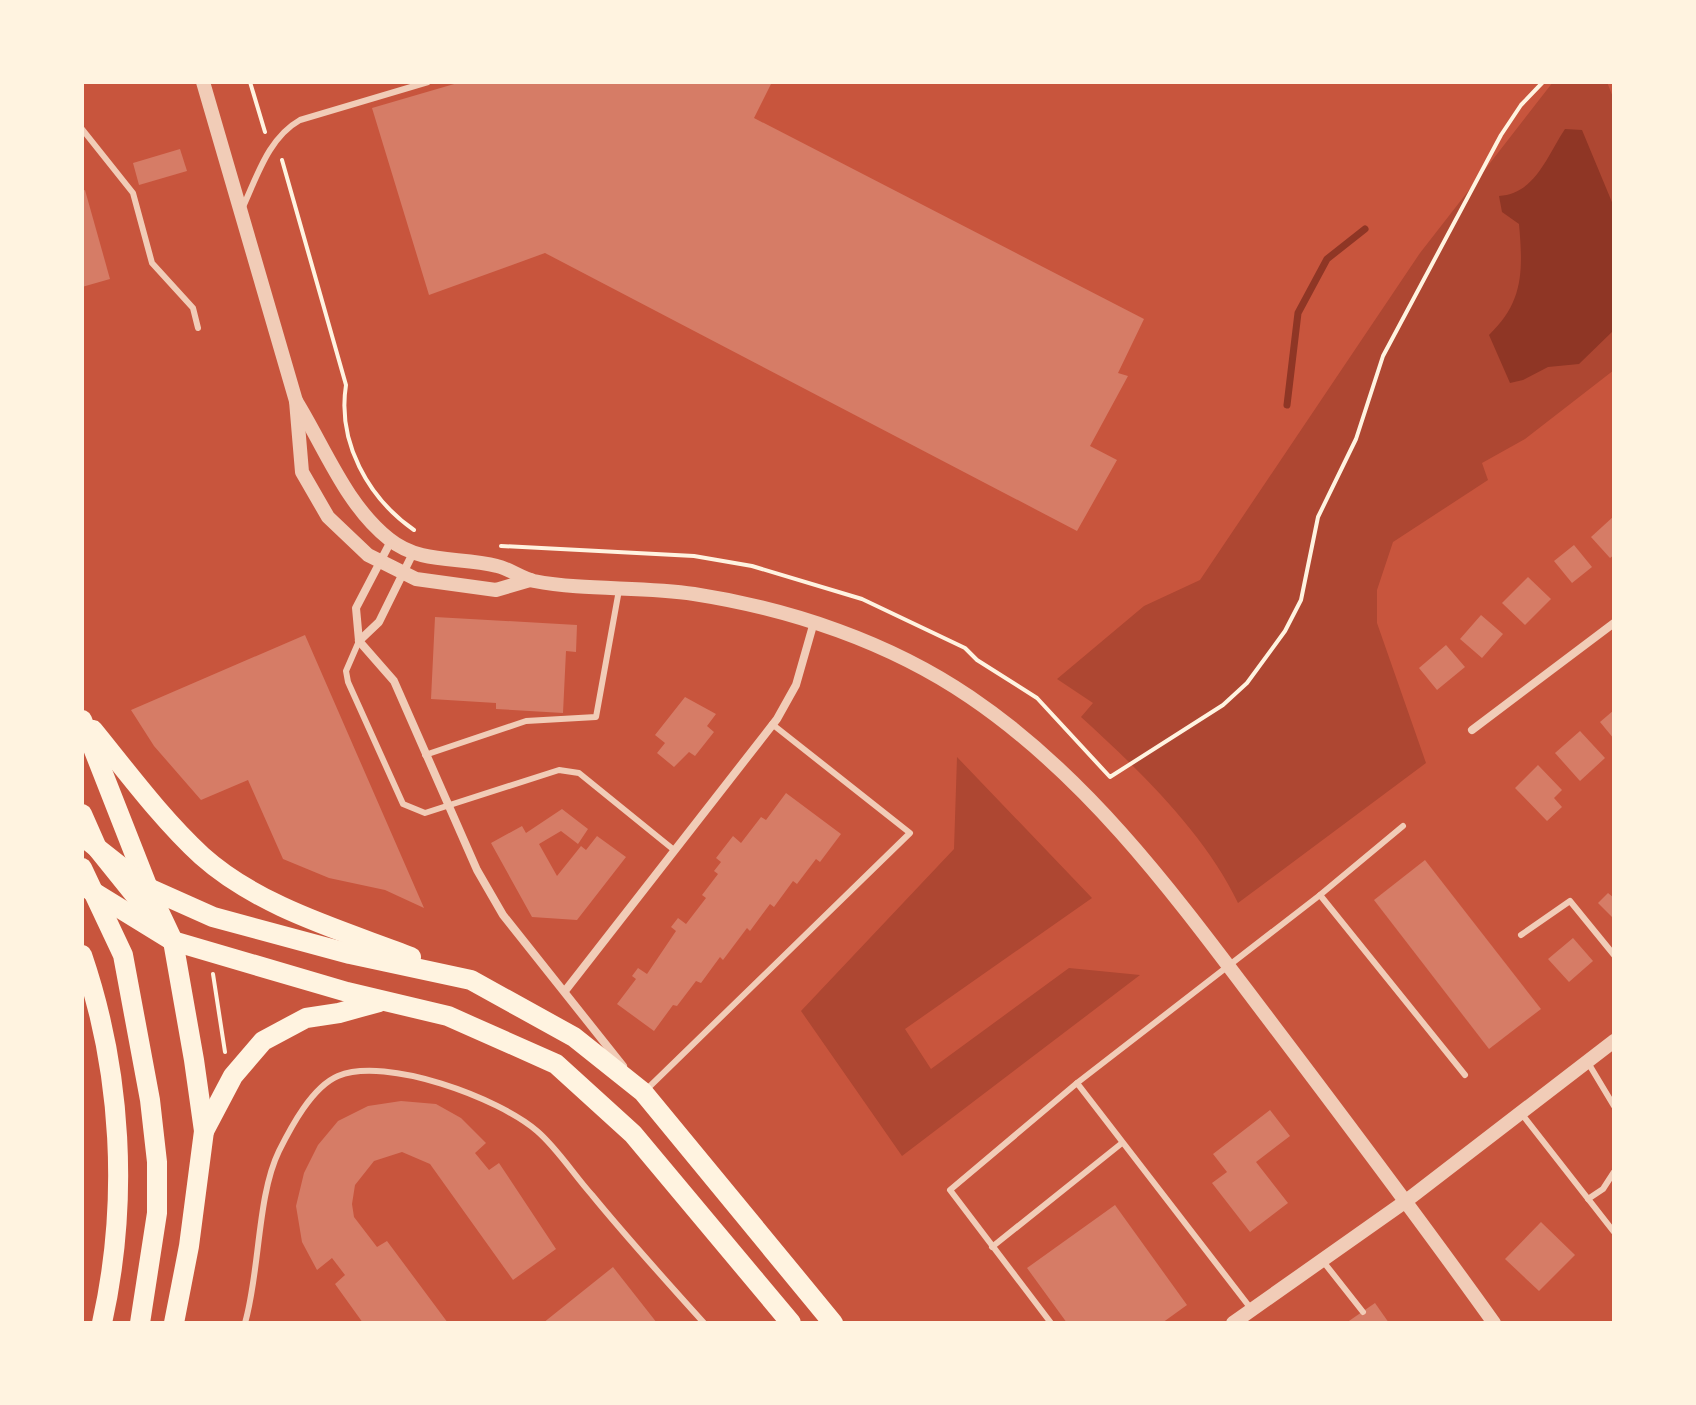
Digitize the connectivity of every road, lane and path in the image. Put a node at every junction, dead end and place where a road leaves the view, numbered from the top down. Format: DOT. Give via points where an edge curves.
graph roads {
  1 [pos="203,82"];
  2 [pos="250,82"];
  3 [pos="428,82"];
  4 [pos="1543,82"];
  5 [pos="82,129"];
  6 [pos="267,135"];
  7 [pos="281,155"];
  8 [pos="241,212"];
  9 [pos="198,328"];
  10 [pos="296,401"];
  11 [pos="426,535"];
  12 [pos="391,541"];
  13 [pos="488,545"];
  14 [pos="413,553"];
  15 [pos="379,562"];
  16 [pos="403,573"];
  17 [pos="530,580"];
  18 [pos="619,589"];
  19 [pos="814,622"];
  20 [pos="1614,623"];
  21 [pos="359,641"];
  22 [pos="82,719"];
  23 [pos="772,724"];
  24 [pos="1472,730"];
  25 [pos="425,755"];
  26 [pos="448,805"];
  27 [pos="82,814"];
  28 [pos="1403,826"];
  29 [pos="89,842"];
  30 [pos="674,850"];
  31 [pos="82,868"];
  32 [pos="148,888"];
  33 [pos="90,891"];
  34 [pos="1320,895"];
  35 [pos="1521,935"];
  36 [pos="173,941"];
  37 [pos="82,955"];
  38 [pos="1614,955"];
  39 [pos="1229,967"];
  40 [pos="213,973"];
  41 [pos="471,980"];
  42 [pos="88,985"];
  43 [pos="565,991"];
  44 [pos="381,1001"];
  45 [pos="1614,1041"];
  46 [pos="1587,1061"];
  47 [pos="226,1063"];
  48 [pos="1465,1075"];
  49 [pos="1077,1083"];
  50 [pos="643,1092"];
  51 [pos="1614,1106"];
  52 [pos="1521,1113"];
  53 [pos="204,1131"];
  54 [pos="1122,1143"];
  55 [pos="1614,1172"];
  56 [pos="1588,1199"];
  57 [pos="1406,1201"];
  58 [pos="1614,1232"];
  59 [pos="992,1247"];
  60 [pos="1322,1260"];
  61 [pos="1252,1310"];
  62 [pos="1363,1312"];
  63 [pos="102,1323"];
  64 [pos="140,1323"];
  65 [pos="174,1323"];
  66 [pos="245,1323"];
  67 [pos="704,1323"];
  68 [pos="791,1323"];
  69 [pos="833,1323"];
  70 [pos="1051,1323"];
  71 [pos="1233,1323"];
  72 [pos="1494,1323"];
  1 -- 8 [label="street"];
  2 -- 6 [label="path"];
  3 -- 8 [label="lane" via="285,128"];
  4 -- 13 [label="path" via="1501,135 1383,356 1356,439 1318,517 1301,600 1285,631 1247,683 1223,705 1110,777 1028,691 965,648 862,599 783,573 694,556"];
  5 -- 9 [label="lane" via="133,193 152,263 193,308"];
  7 -- 11 [label="path" via="346,385 346,423 355,461 387,508"];
  8 -- 10 [label="street"];
  10 -- 12 [label="street" via="351,502"];
  10 -- 15 [label="street" via="302,472 328,517"];
  12 -- 14 [label="street"];
  12 -- 15 [label="street"];
  14 -- 16 [label="street"];
  14 -- 17 [label="street" via="497,566"];
  15 -- 16 [label="street"];
  15 -- 21 [label="street" via="356,608"];
  16 -- 17 [label="street" via="496,590"];
  16 -- 21 [label="street" via="379,622"];
  17 -- 18 [label="street"];
  18 -- 19 [label="street" via="693,594"];
  18 -- 25 [label="lane" via="596,717 526,721"];
  19 -- 23 [label="street" via="796,685"];
  19 -- 39 [label="street" via="885,648 1016,729 1098,808"];
  20 -- 24 [label="street"];
  21 -- 25 [label="street" via="394,681"];
  21 -- 26 [label="lane" via="346,671 348,682 396,793 403,804 425,813"];
  22 -- 32 [label="main road"];
  22 -- 41 [label="main road" via="197,851 246,887"];
  23 -- 30 [label="street"];
  23 -- 50 [label="lane" via="910,833"];
  25 -- 26 [label="street"];
  26 -- 30 [label="lane" via="559,770 579,773"];
  26 -- 43 [label="street" via="503,915"];
  27 -- 29 [label="main road"];
  28 -- 34 [label="lane"];
  29 -- 32 [label="main road"];
  29 -- 36 [label="main road"];
  30 -- 43 [label="street"];
  31 -- 33 [label="main road"];
  32 -- 36 [label="main road"];
  32 -- 41 [label="main road" via="213,917"];
  33 -- 36 [label="main road"];
  33 -- 64 [label="main road" via="123,955 140,1030 157,1162 157,1213"];
  34 -- 39 [label="lane"];
  34 -- 48 [label="lane"];
  35 -- 38 [label="lane" via="1570,901"];
  36 -- 44 [label="main road"];
  36 -- 53 [label="main road"];
  37 -- 42 [label="main road"];
  39 -- 49 [label="lane"];
  39 -- 57 [label="street"];
  40 -- 47 [label="path"];
  41 -- 50 [label="main road" via="574,1037"];
  42 -- 63 [label="main road" via="118,1142 119,1205"];
  43 -- 50 [label="street"];
  44 -- 53 [label="main road" via="306,1018 263,1041 233,1076"];
  44 -- 68 [label="main road" via="448,1016 556,1064 633,1134"];
  45 -- 46 [label="street"];
  46 -- 51 [label="lane"];
  46 -- 52 [label="street"];
  49 -- 54 [label="lane"];
  49 -- 59 [label="lane" via="950,1190"];
  50 -- 69 [label="main road"];
  52 -- 56 [label="lane"];
  52 -- 57 [label="street"];
  53 -- 65 [label="main road"];
  54 -- 59 [label="lane"];
  54 -- 61 [label="lane"];
  55 -- 56 [label="lane"];
  56 -- 58 [label="lane"];
  57 -- 60 [label="street"];
  57 -- 72 [label="street"];
  59 -- 70 [label="lane"];
  60 -- 61 [label="street"];
  60 -- 62 [label="lane"];
  61 -- 71 [label="street"];
  66 -- 67 [label="lane" via="278,1153 307,1104 335,1077 361,1069 416,1077 488,1102 537,1130"];
}
